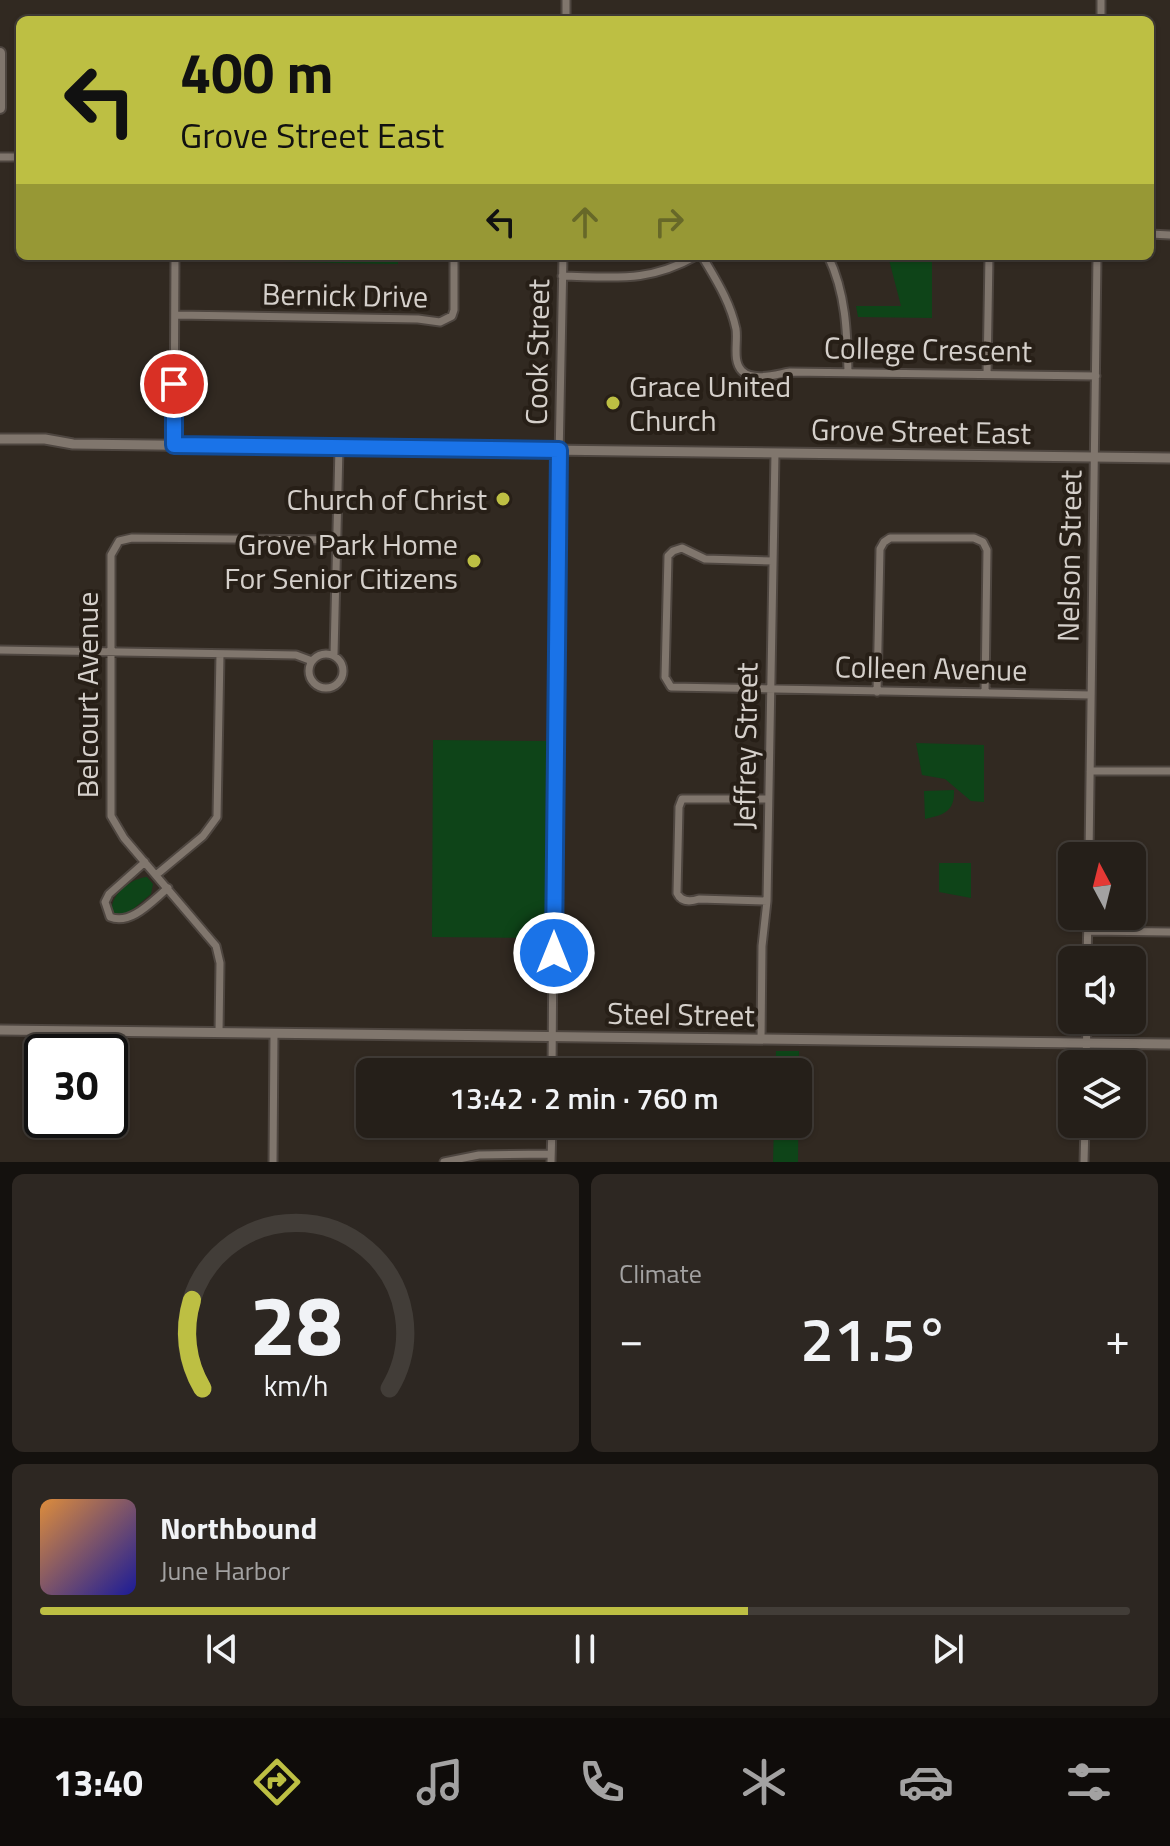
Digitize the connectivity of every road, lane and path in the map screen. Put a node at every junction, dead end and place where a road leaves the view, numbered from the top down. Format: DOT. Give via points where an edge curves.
graph roads {
  1 [pos="0,53"];
  2 [pos="0,108"];
  3 [pos="175,260"];
  4 [pos="454,260"];
  5 [pos="563,260"];
  6 [pos="690,260"];
  7 [pos="701,260"];
  8 [pos="830,260"];
  9 [pos="989,260"];
  10 [pos="1097,260"];
  11 [pos="562,276"];
  12 [pos="175,315"];
  13 [pos="848,372"];
  14 [pos="987,374"];
  15 [pos="1096,376"];
  16 [pos="0,439"];
  17 [pos="174,445"];
  18 [pos="339,447"];
  19 [pos="559,450"];
  20 [pos="775,453"];
  21 [pos="1094,457"];
  22 [pos="1170,458"];
  23 [pos="337,540"];
  24 [pos="773,561"];
  25 [pos="0,650"];
  26 [pos="110,652"];
  27 [pos="220,654"];
  28 [pos="334,655"];
  29 [pos="312,661"];
  30 [pos="771,690"];
  31 [pos="877,692"];
  32 [pos="985,693"];
  33 [pos="1091,695"];
  34 [pos="1090,771"];
  35 [pos="1170,771"];
  36 [pos="768,799"];
  37 [pos="1089,842"];
  38 [pos="145,862"];
  39 [pos="156,875"];
  40 [pos="168,888"];
  41 [pos="767,901"];
  42 [pos="1088,931"];
  43 [pos="1170,932"];
  44 [pos="1087,946"];
  45 [pos="0,1030"];
  46 [pos="219,1032"];
  47 [pos="274,1033"];
  48 [pos="1086,1034"];
  49 [pos="553,1037"];
  50 [pos="761,1039"];
  51 [pos="1086,1044"];
  52 [pos="1170,1044"];
  53 [pos="1086,1050"];
  54 [pos="552,1058"];
  55 [pos="552,1138"];
  56 [pos="1085,1138"];
  57 [pos="551,1158"];
  58 [pos="273,1162"];
  59 [pos="444,1162"];
  60 [pos="1084,1162"];
  1 -- 2 [label="main road"];
  3 -- 12 [label="street"];
  4 -- 12 [label="street, Bernick Drive" via="454,310 446,320"];
  5 -- 11 [label="street, Cook Street"];
  6 -- 11 [label="street" via="646,275"];
  7 -- 13 [label="street, College Crescent" via="730,308 741,370 755,376"];
  8 -- 13 [label="street" via="844,308"];
  9 -- 14 [label="street"];
  10 -- 15 [label="street, Nelson Street"];
  11 -- 19 [label="street, Cook Street"];
  12 -- 17 [label="street"];
  13 -- 14 [label="street, College Crescent"];
  14 -- 15 [label="street, College Crescent"];
  15 -- 21 [label="street, Nelson Street"];
  16 -- 17 [label="street, Grove Street East"];
  17 -- 18 [label="street, Grove Street East"];
  18 -- 19 [label="street, Grove Street East"];
  18 -- 23 [label="street"];
  19 -- 20 [label="street, Grove Street East"];
  19 -- 49 [label="street, Cook Street"];
  20 -- 21 [label="street, Grove Street East"];
  20 -- 24 [label="street, Jeffrey Street"];
  21 -- 22 [label="street, Grove Street East"];
  21 -- 33 [label="street, Nelson Street"];
  23 -- 26 [label="street, Belcourt Avenue" via="119,541 111,555"];
  23 -- 28 [label="street"];
  24 -- 30 [label="street, Jeffrey Street"];
  24 -- 30 [label="street, Colleen Avenue" via="705,559 682,548 673,551 667,562 665,671 667,683 678,689"];
  25 -- 26 [label="street"];
  26 -- 27 [label="street"];
  26 -- 38 [label="street, Belcourt Avenue" via="109,808 114,824"];
  27 -- 29 [label="street" via="296,655"];
  27 -- 39 [label="street" via="217,817 203,836"];
  28 -- 29 [label="street" via="324,653"];
  28 -- 29 [label="street" via="343,675 331,687 314,683"];
  30 -- 31 [label="street, Colleen Avenue"];
  30 -- 36 [label="street, Jeffrey Street"];
  31 -- 32 [label="street, Colleen Avenue"];
  31 -- 32 [label="street" via="884,542 974,538 987,550"];
  32 -- 33 [label="street, Colleen Avenue"];
  33 -- 34 [label="street, Nelson Street"];
  34 -- 35 [label="street"];
  34 -- 37 [label="street, Nelson Street"];
  36 -- 41 [label="street, Jeffrey Street"];
  36 -- 41 [label="street" via="682,799 677,893 690,902"];
  38 -- 39 [label="street, Belcourt Avenue"];
  38 -- 40 [label="street" via="109,894 105,909 110,917 127,919"];
  39 -- 40 [label="street, Belcourt Avenue"];
  40 -- 46 [label="street, Belcourt Avenue" via="219,955"];
  41 -- 50 [label="street, Jeffrey Street"];
  42 -- 43 [label="street"];
  42 -- 44 [label="street"];
  45 -- 46 [label="street, Steel Street"];
  46 -- 47 [label="street, Steel Street"];
  47 -- 49 [label="street, Steel Street"];
  47 -- 58 [label="street"];
  48 -- 51 [label="street"];
  49 -- 50 [label="street, Steel Street"];
  49 -- 54 [label="street, Cook Street"];
  50 -- 51 [label="street, Steel Street"];
  51 -- 52 [label="street, Steel Street"];
  51 -- 53 [label="street"];
  55 -- 57 [label="street"];
  56 -- 60 [label="street"];
  57 -- 59 [label="street" via="479,1155"];
}
